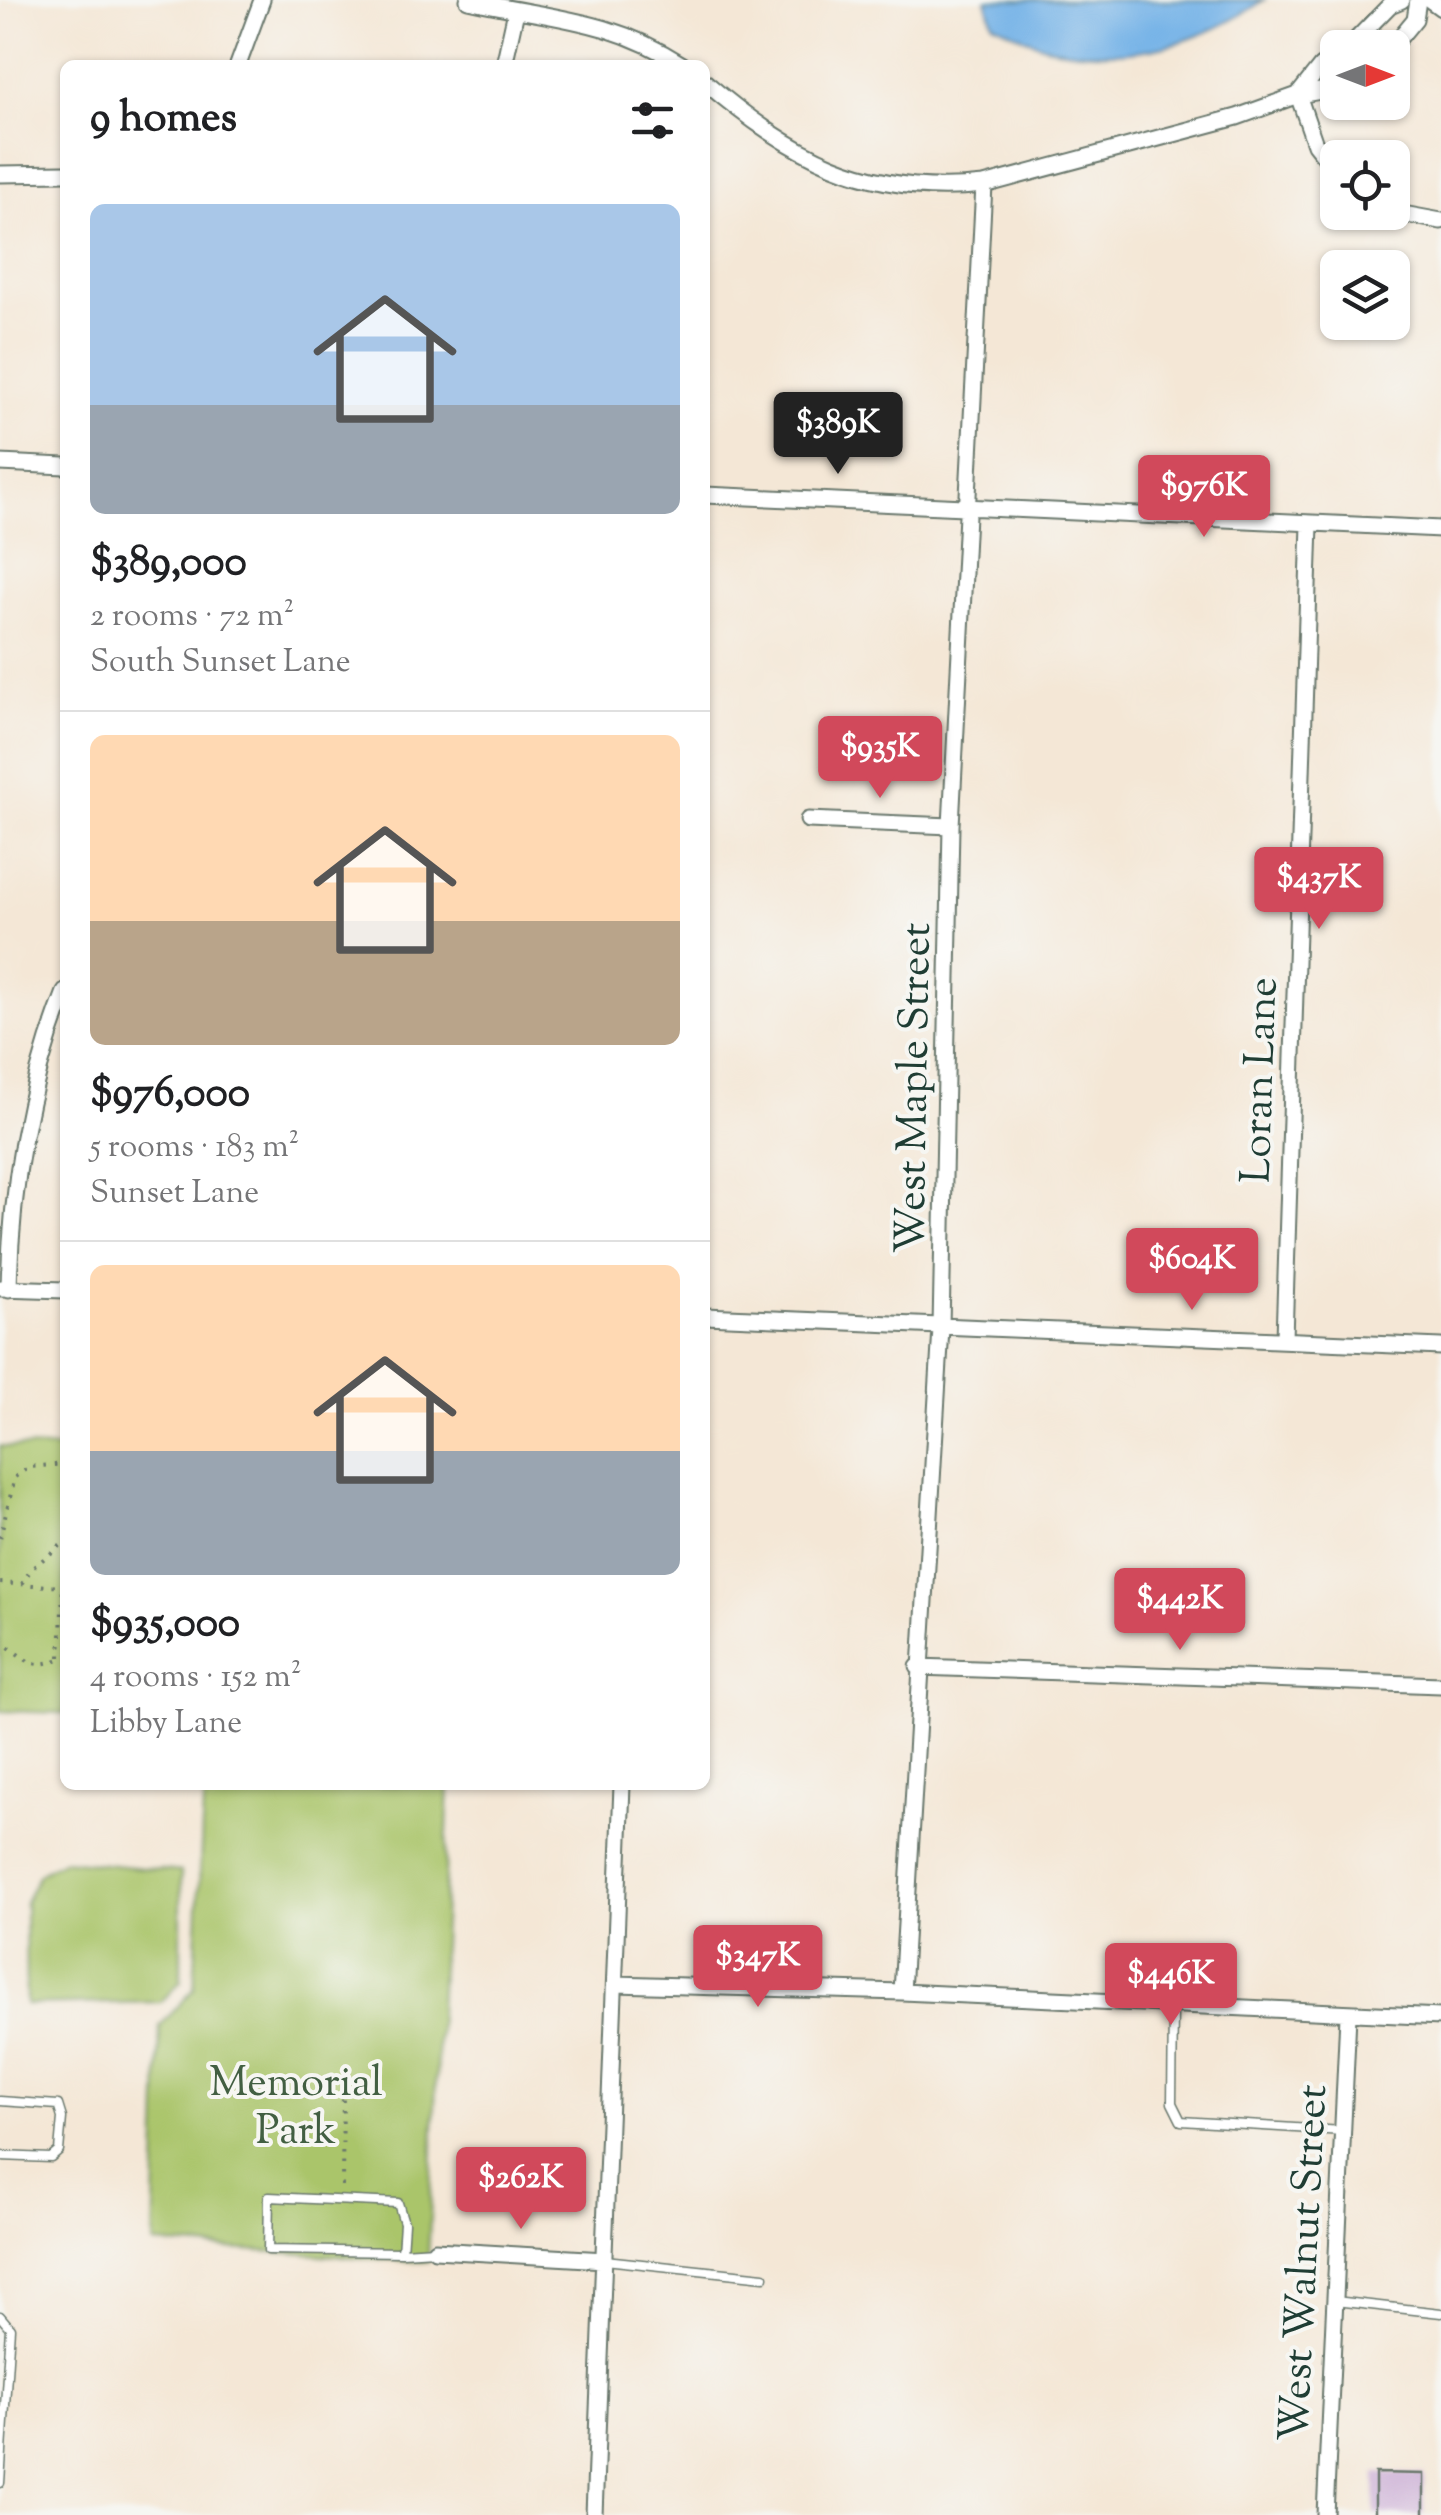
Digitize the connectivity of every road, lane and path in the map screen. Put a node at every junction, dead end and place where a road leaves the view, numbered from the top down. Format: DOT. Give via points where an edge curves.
graph roads {
  1 [pos="262,0"];
  2 [pos="468,0"];
  3 [pos="1402,0"];
  4 [pos="1418,0"];
  5 [pos="1430,0"];
  6 [pos="1441,8"];
  7 [pos="516,11"];
  8 [pos="1366,30"];
  9 [pos="1406,30"];
  10 [pos="240,60"];
  11 [pos="505,60"];
  12 [pos="674,60"];
  13 [pos="1320,67"];
  14 [pos="710,86"];
  15 [pos="1320,91"];
  16 [pos="1298,95"];
  17 [pos="1320,150"];
  18 [pos="60,173"];
  19 [pos="0,174"];
  20 [pos="984,186"];
  21 [pos="1410,215"];
  22 [pos="1441,221"];
  23 [pos="0,463"];
  24 [pos="60,466"];
  25 [pos="710,495"];
  26 [pos="970,505"];
  27 [pos="1310,524"];
  28 [pos="1441,530"];
  29 [pos="808,820"];
  30 [pos="951,826"];
  31 [pos="60,1007"];
  32 [pos="4,1289"];
  33 [pos="60,1290"];
  34 [pos="710,1316"];
  35 [pos="941,1328"];
  36 [pos="1284,1338"];
  37 [pos="1441,1348"];
  38 [pos="60,1464"];
  39 [pos="0,1538"];
  40 [pos="60,1546"];
  41 [pos="0,1583"];
  42 [pos="22,1584"];
  43 [pos="60,1587"];
  44 [pos="0,1641"];
  45 [pos="60,1659"];
  46 [pos="918,1667"];
  47 [pos="1441,1685"];
  48 [pos="622,1790"];
  49 [pos="615,1984"];
  50 [pos="902,1992"];
  51 [pos="1173,2006"];
  52 [pos="1348,2014"];
  53 [pos="1441,2018"];
  54 [pos="343,2088"];
  55 [pos="0,2100"];
  56 [pos="1343,2131"];
  57 [pos="0,2156"];
  58 [pos="342,2200"];
  59 [pos="435,2250"];
  60 [pos="402,2252"];
  61 [pos="605,2260"];
  62 [pos="764,2277"];
  63 [pos="1335,2301"];
  64 [pos="1441,2313"];
  65 [pos="0,2316"];
  66 [pos="0,2483"];
  67 [pos="594,2515"];
  68 [pos="1325,2515"];
  1 -- 10 [label="street"];
  2 -- 7 [label="street"];
  3 -- 8 [label="street"];
  4 -- 9 [label="street"];
  5 -- 6 [label="street"];
  7 -- 11 [label="street"];
  7 -- 12 [label="street" via="617,30"];
  13 -- 16 [label="street"];
  14 -- 20 [label="street" via="770,133 840,171 908,188"];
  15 -- 16 [label="street"];
  16 -- 17 [label="street"];
  16 -- 20 [label="street"];
  18 -- 19 [label="street"];
  20 -- 26 [label="street, West Maple Street"];
  21 -- 22 [label="street"];
  23 -- 24 [label="street"];
  25 -- 26 [label="street"];
  26 -- 27 [label="street"];
  26 -- 30 [label="street, West Maple Street"];
  27 -- 28 [label="street"];
  27 -- 36 [label="street, Loran Lane"];
  29 -- 30 [label="street"];
  30 -- 35 [label="street, West Maple Street"];
  31 -- 32 [label="street" via="18,1161"];
  32 -- 33 [label="street"];
  34 -- 35 [label="street"];
  35 -- 36 [label="street"];
  35 -- 46 [label="street, West Maple Street"];
  36 -- 37 [label="street"];
  38 -- 39 [label="path" via="29,1467 15,1477"];
  40 -- 42 [label="path"];
  41 -- 42 [label="path"];
  42 -- 43 [label="path"];
  44 -- 45 [label="path" via="40,1666"];
  46 -- 47 [label="street"];
  46 -- 50 [label="street, West Maple Street"];
  48 -- 49 [label="street"];
  49 -- 50 [label="street"];
  49 -- 61 [label="street"];
  50 -- 51 [label="street"];
  51 -- 52 [label="street"];
  51 -- 56 [label="lane" via="1172,2103 1181,2122"];
  52 -- 53 [label="street"];
  52 -- 56 [label="street, West Walnut Street"];
  54 -- 58 [label="path"];
  55 -- 57 [label="lane" via="58,2105 62,2118 59,2151 51,2158"];
  56 -- 63 [label="street, West Walnut Street"];
  58 -- 60 [label="lane" via="398,2203"];
  58 -- 60 [label="lane" via="269,2197 268,2250"];
  59 -- 60 [label="lane"];
  59 -- 61 [label="street"];
  61 -- 62 [label="lane"];
  61 -- 67 [label="street"];
  63 -- 64 [label="lane"];
  63 -- 68 [label="street, West Walnut Street"];
  65 -- 66 [label="lane" via="10,2328"];
}
